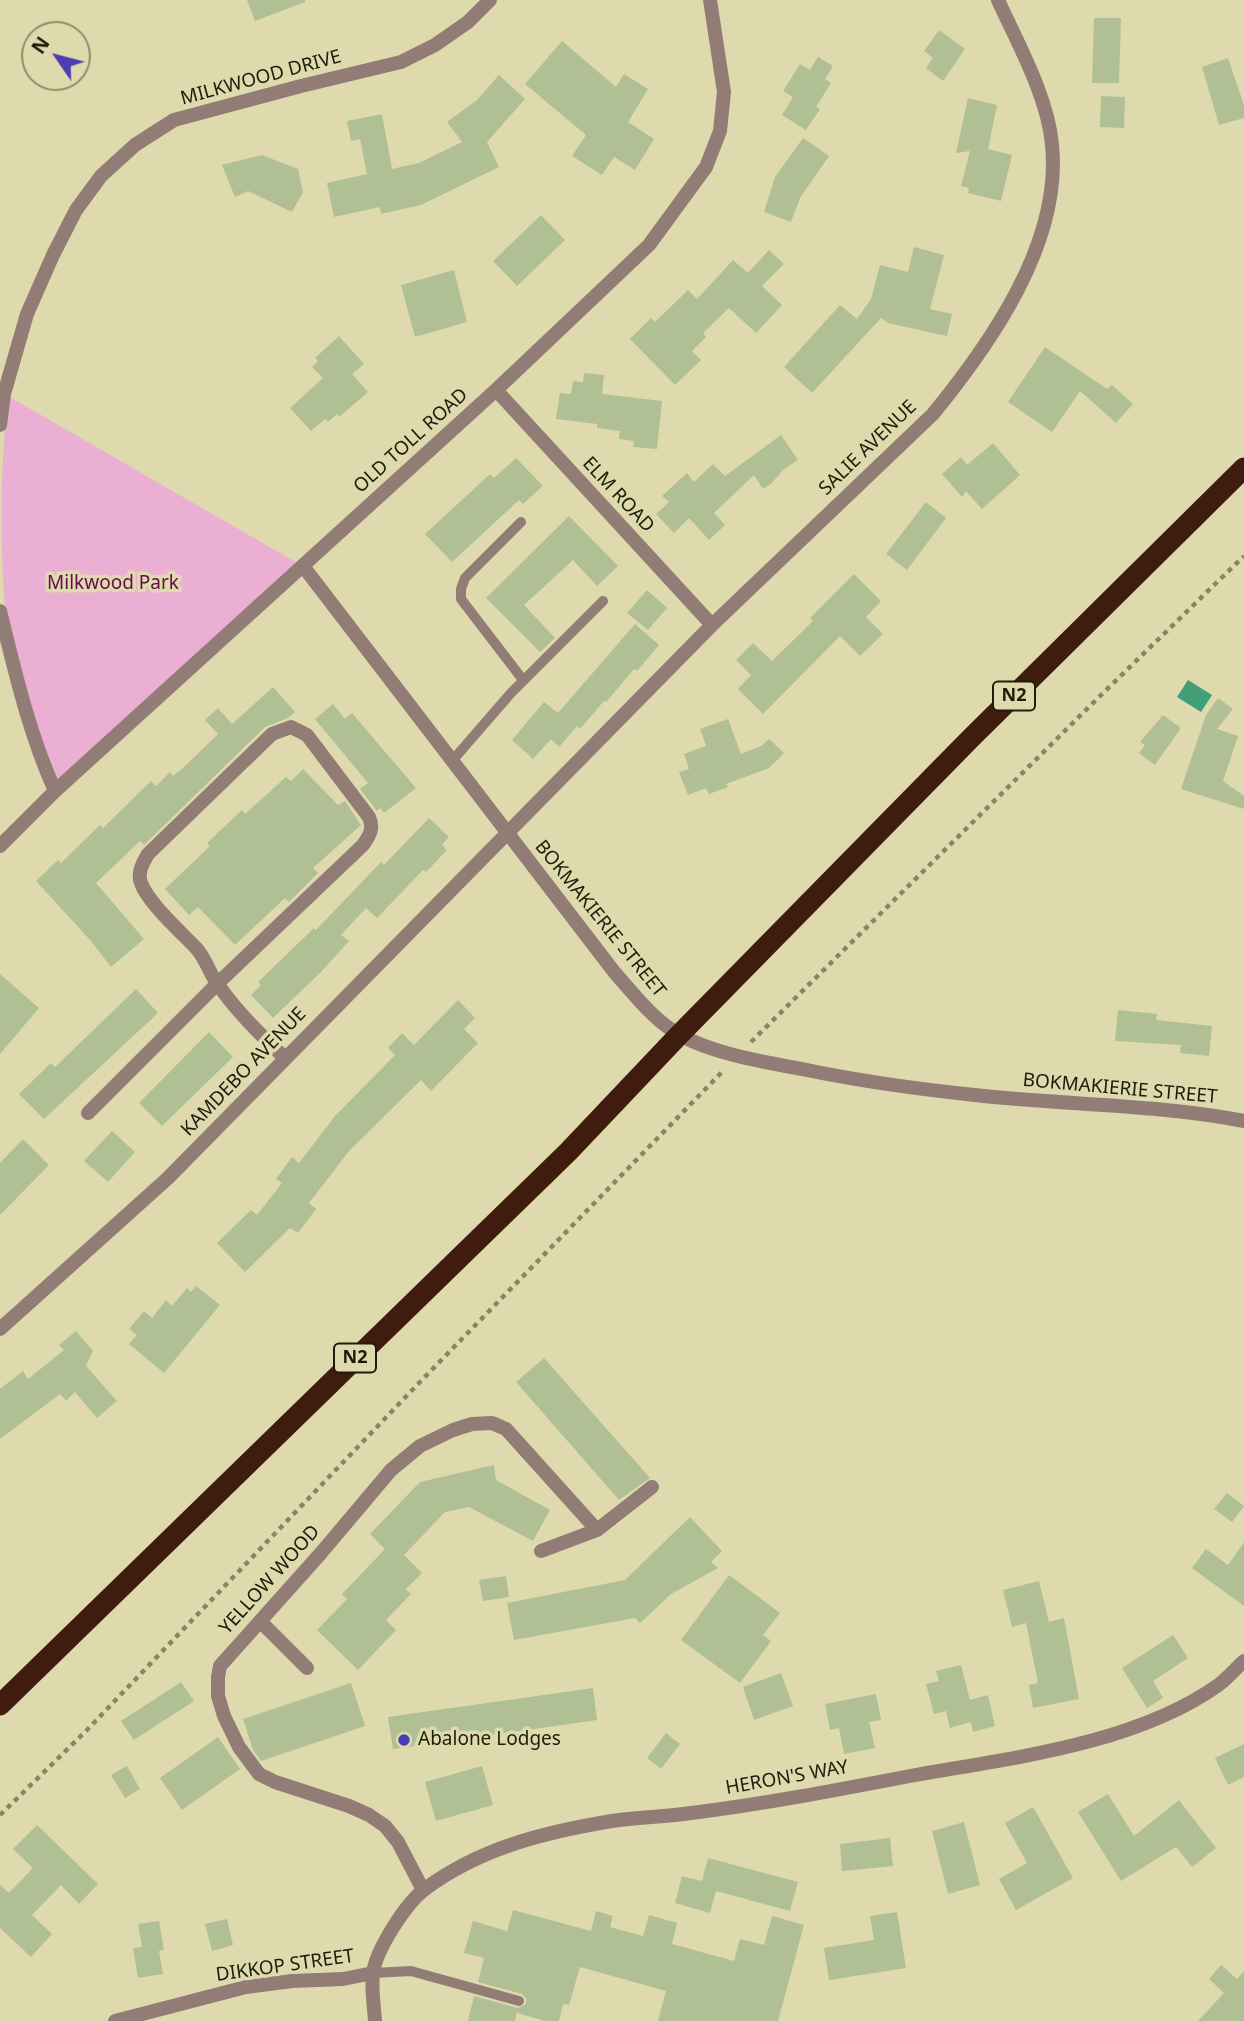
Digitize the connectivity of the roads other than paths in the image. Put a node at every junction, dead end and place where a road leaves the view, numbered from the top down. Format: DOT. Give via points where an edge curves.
graph roads {
  1 [pos="490,0"];
  2 [pos="710,0"];
  3 [pos="998,0"];
  4 [pos="496,390"];
  5 [pos="2,394"];
  6 [pos="0,425"];
  7 [pos="1244,468"];
  8 [pos="521,522"];
  9 [pos="303,566"];
  10 [pos="603,601"];
  11 [pos="0,611"];
  12 [pos="712,625"];
  13 [pos="523,680"];
  14 [pos="452,761"];
  15 [pos="55,791"];
  16 [pos="506,832"];
  17 [pos="0,846"];
  18 [pos="217,984"];
  19 [pos="679,1035"];
  20 [pos="285,1058"];
  21 [pos="88,1113"];
  22 [pos="1244,1121"];
  23 [pos="0,1329"];
  24 [pos="652,1487"];
  25 [pos="597,1530"];
  26 [pos="541,1551"];
  27 [pos="260,1621"];
  28 [pos="1244,1661"];
  29 [pos="307,1668"];
  30 [pos="0,1705"];
  31 [pos="423,1890"];
  32 [pos="373,1973"];
  33 [pos="519,2001"];
  34 [pos="116,2021"];
  35 [pos="375,2021"];
  1 -- 5 [label="street, MILKWOOD DRIVE" via="435,45 401,62 174,120 135,145 101,176 76,210 27,314"];
  2 -- 4 [label="street, OLD TOLL ROAD" via="724,92 720,131 706,167 649,245"];
  3 -- 12 [label="street, SALIE AVENUE" via="1040,95 1052,145 1047,218 1036,251 985,343 933,414"];
  4 -- 9 [label="street, OLD TOLL ROAD"];
  4 -- 12 [label="street, ELM ROAD"];
  5 -- 6 [label="street, MILKWOOD DRIVE"];
  7 -- 19 [label="highway, N2"];
  8 -- 13 [label="lane" via="465,578 461,598"];
  9 -- 14 [label="street, BOKMAKIERIE STREET"];
  9 -- 15 [label="street, OLD TOLL ROAD"];
  10 -- 13 [label="lane"];
  11 -- 15 [label="street" via="39,756"];
  12 -- 16 [label="street, SALIE AVENUE"];
  13 -- 14 [label="lane"];
  14 -- 16 [label="street, BOKMAKIERIE STREET"];
  15 -- 17 [label="street, OLD TOLL ROAD"];
  16 -- 19 [label="street, BOKMAKIERIE STREET" via="615,973 649,1011"];
  16 -- 20 [label="street, KAMDEBO AVENUE"];
  18 -- 18 [label="street" via="199,952 148,896 138,874 148,853 272,734 291,727 307,734 373,825 363,845"];
  18 -- 20 [label="street"];
  18 -- 21 [label="street"];
  19 -- 22 [label="street, BOKMAKIERIE STREET" via="737,1057 845,1078 975,1096 1165,1110"];
  19 -- 30 [label="highway, N2" via="568,1152"];
  20 -- 23 [label="street, KAMDEBO AVENUE" via="168,1178"];
  24 -- 25 [label="street"];
  25 -- 26 [label="street"];
  25 -- 27 [label="street, YELLOW WOOD" via="506,1429 492,1423 472,1424 420,1446 391,1470"];
  27 -- 29 [label="street"];
  27 -- 31 [label="street, YELLOW WOOD" via="220,1666 218,1676 218,1696 239,1747 259,1773 275,1782 349,1806 385,1826 407,1856"];
  28 -- 31 [label="street, HERON'S WAY" via="1189,1703 1120,1733 1017,1757 788,1798 541,1835 481,1854"];
  31 -- 32 [label="street, HERON'S WAY" via="397,1921"];
  32 -- 33 [label="lane" via="411,1971"];
  32 -- 34 [label="street, DIKKOP STREET" via="246,1987"];
  32 -- 35 [label="street, DIKKOP STREET"];
}
